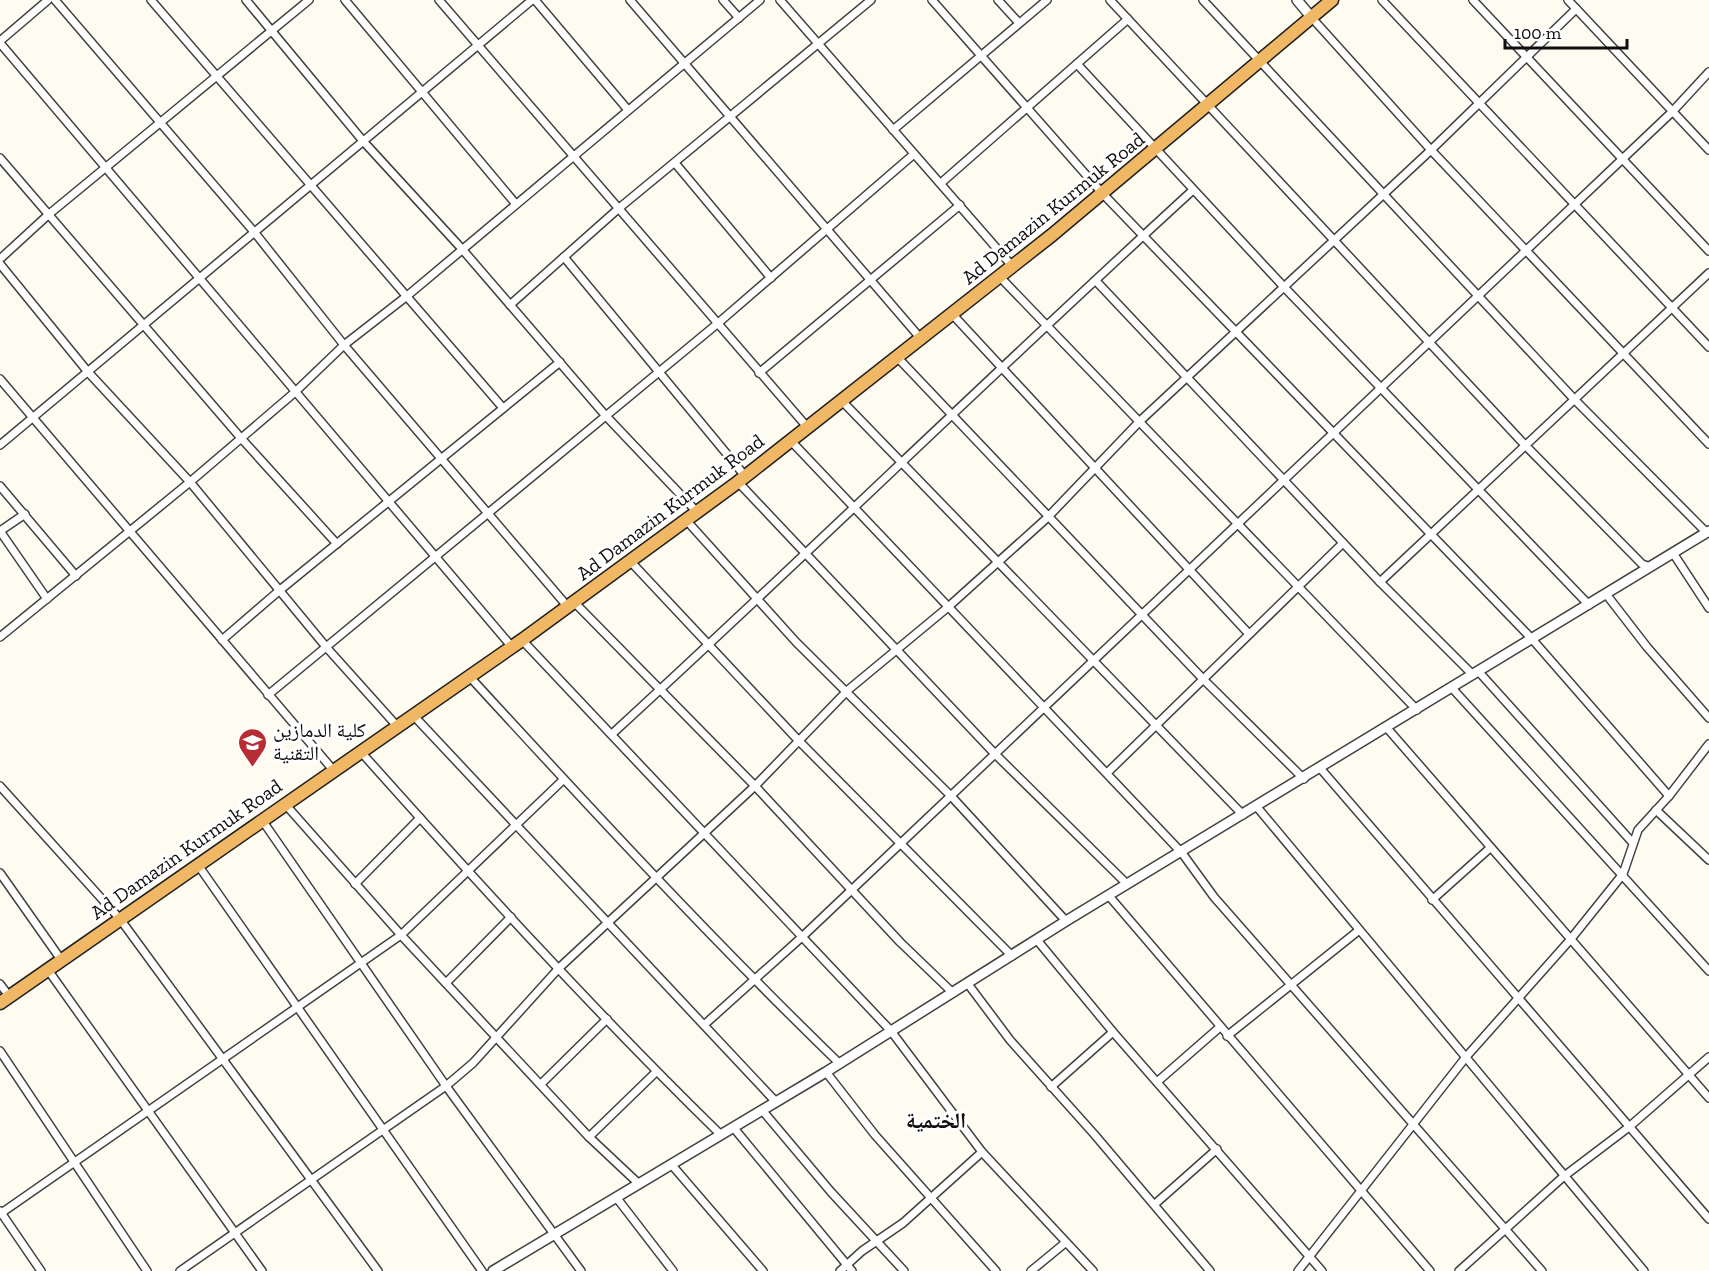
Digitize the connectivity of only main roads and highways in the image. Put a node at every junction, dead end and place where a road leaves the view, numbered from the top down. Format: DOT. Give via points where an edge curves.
graph roads {
  1 [pos="1332,0"];
  2 [pos="5,1000"];
  1 -- 2 [label="highway, Ad Damazin Kurmuk Road" via="1103,194 742,479 517,643"];
}
